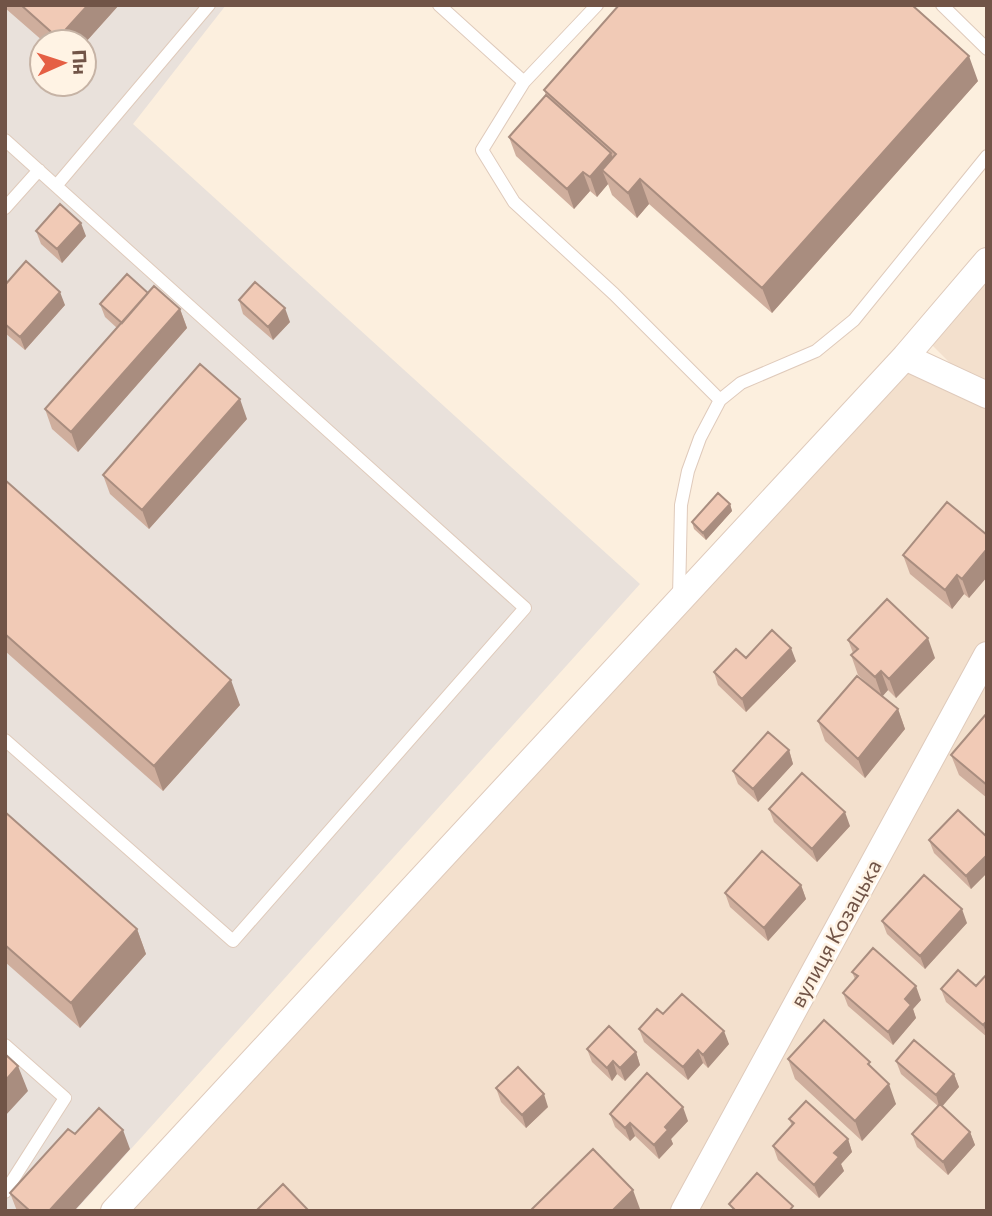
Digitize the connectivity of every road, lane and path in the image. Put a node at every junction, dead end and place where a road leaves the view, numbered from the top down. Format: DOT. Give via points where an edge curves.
graph roads {
  1 [pos="209,5"];
  2 [pos="439,5"];
  3 [pos="597,5"];
  4 [pos="942,5"];
  5 [pos="987,49"];
  6 [pos="523,82"];
  7 [pos="5,140"];
  8 [pos="987,156"];
  9 [pos="39,170"];
  10 [pos="56,186"];
  11 [pos="5,208"];
  12 [pos="987,261"];
  13 [pos="905,357"];
  14 [pos="987,395"];
  15 [pos="720,400"];
  16 [pos="679,600"];
  17 [pos="987,655"];
  18 [pos="5,740"];
  19 [pos="5,1045"];
  20 [pos="5,1192"];
  21 [pos="114,1211"];
  22 [pos="684,1211"];
  1 -- 10 [label="lane"];
  2 -- 6 [label="lane"];
  3 -- 6 [label="lane"];
  4 -- 5 [label="lane"];
  6 -- 15 [label="lane" via="482,150 514,202"];
  7 -- 9 [label="lane"];
  8 -- 15 [label="lane" via="854,320 816,351 741,383"];
  9 -- 10 [label="lane"];
  9 -- 11 [label="lane"];
  10 -- 18 [label="lane" via="525,608 233,941"];
  12 -- 13 [label="street"];
  13 -- 14 [label="street"];
  13 -- 16 [label="street"];
  15 -- 16 [label="lane" via="692,460 681,505"];
  16 -- 21 [label="street"];
  17 -- 22 [label="street, вулиця Козацька"];
  19 -- 20 [label="lane" via="65,1098"];
}
